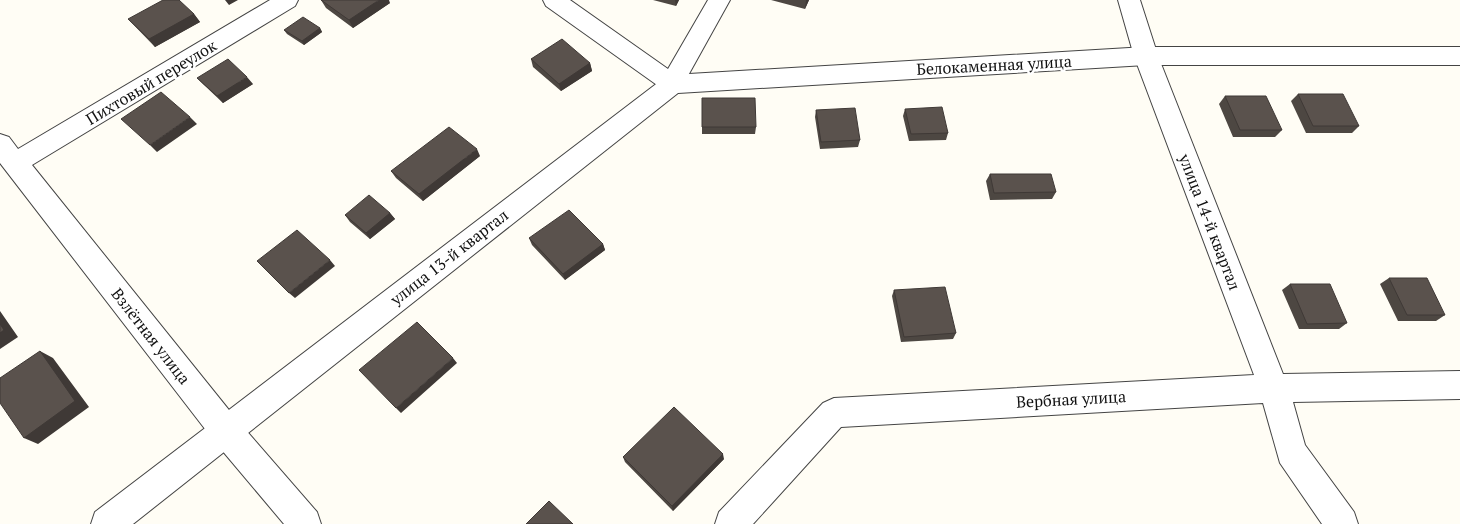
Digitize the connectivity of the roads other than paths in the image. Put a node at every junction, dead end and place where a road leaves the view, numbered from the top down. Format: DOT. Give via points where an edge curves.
graph roads {
  1 [pos="287,0"];
  2 [pos="554,0"];
  3 [pos="718,0"];
  4 [pos="1129,0"];
  5 [pos="1146,56"];
  6 [pos="1460,56"];
  7 [pos="672,84"];
  8 [pos="7,154"];
  9 [pos="1460,385"];
  10 [pos="1274,388"];
  11 [pos="226,431"];
  12 [pos="107,524"];
  13 [pos="305,524"];
  14 [pos="731,524"];
  15 [pos="1342,524"];
  1 -- 8 [label="street, Пихтовый переулок"];
  2 -- 7 [label="street"];
  3 -- 7 [label="street"];
  4 -- 5 [label="street, улица 14-й квартал"];
  5 -- 6 [label="street, Белокаменная улица"];
  5 -- 7 [label="street, Белокаменная улица"];
  5 -- 10 [label="street, улица 14-й квартал"];
  7 -- 11 [label="street, улица 13-й квартал"];
  8 -- 11 [label="street, Взлётная улица"];
  9 -- 10 [label="street, Вербная улица"];
  10 -- 14 [label="street, Вербная улица" via="834,413"];
  10 -- 15 [label="street, улица 14-й квартал" via="1291,452"];
  11 -- 12 [label="street, улица 13-й квартал"];
  11 -- 13 [label="street, Взлётная улица"];
}
